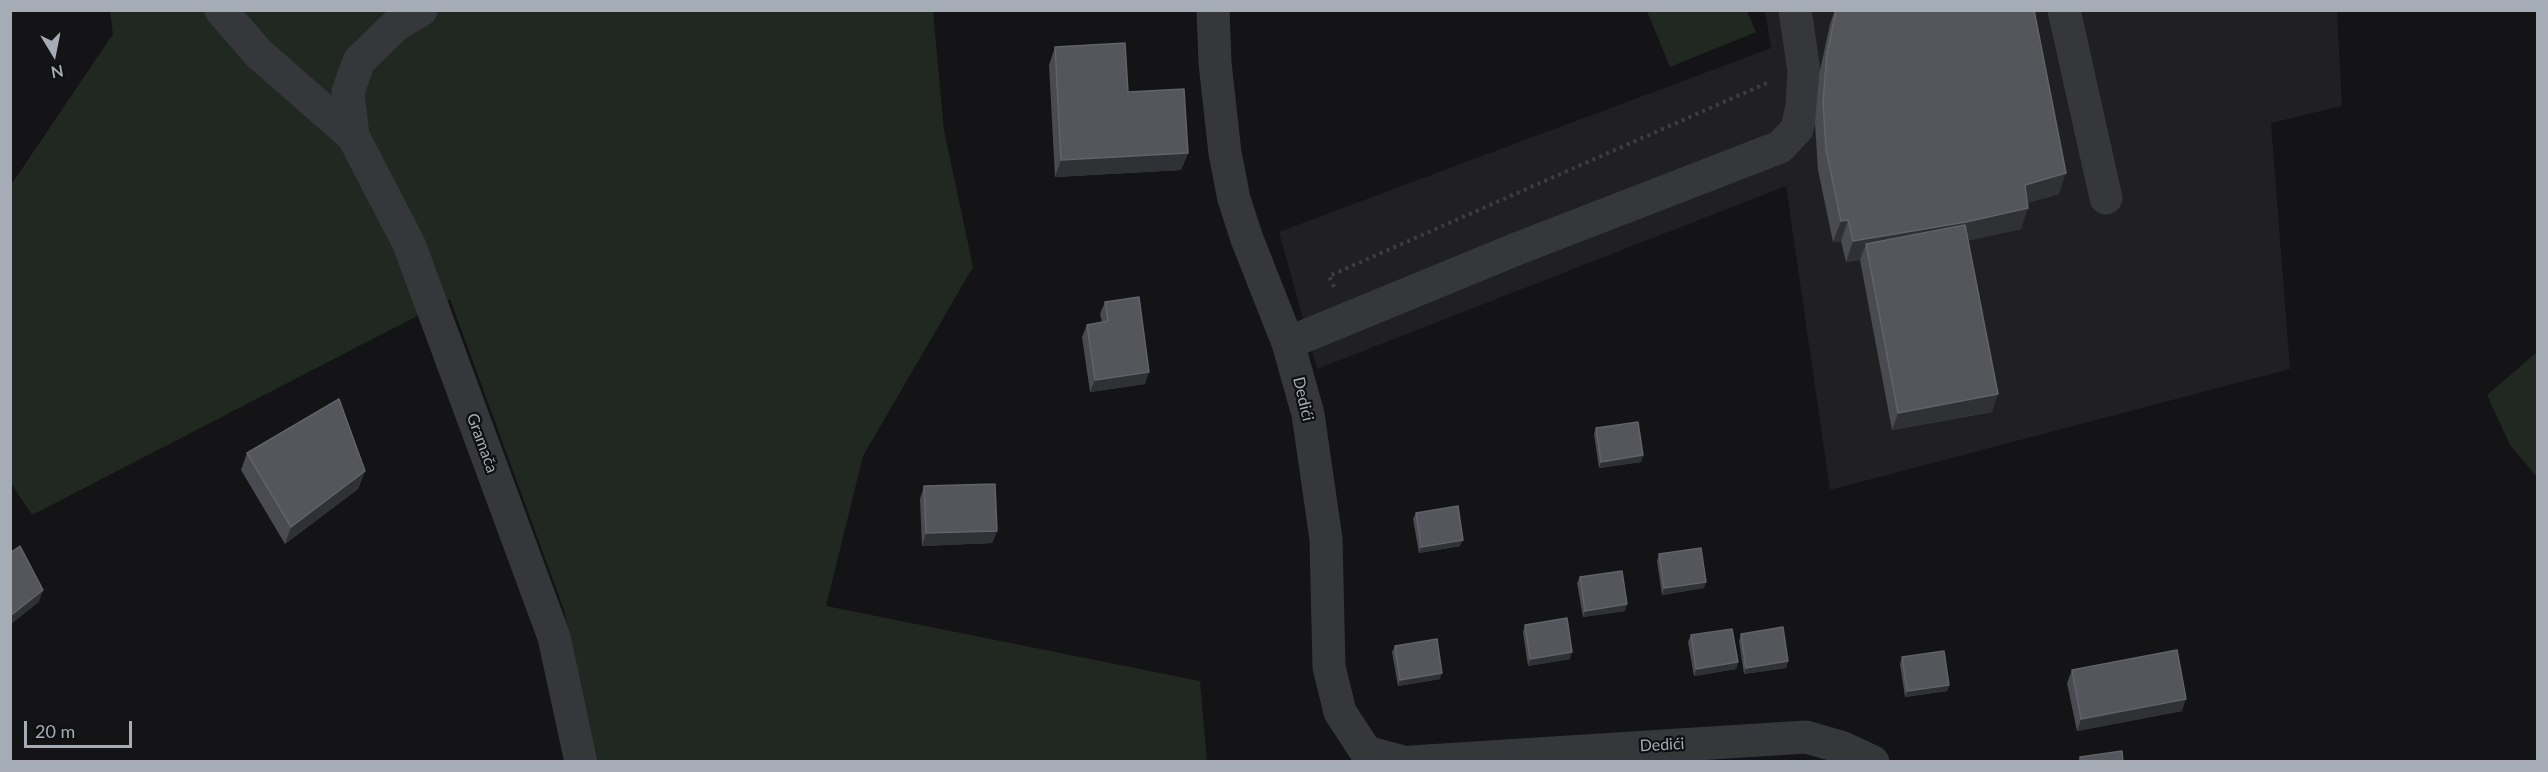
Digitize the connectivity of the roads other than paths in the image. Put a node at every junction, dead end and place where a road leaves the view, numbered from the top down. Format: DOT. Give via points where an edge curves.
graph roads {
  1 [pos="222,10"];
  2 [pos="421,10"];
  3 [pos="1213,10"];
  4 [pos="1795,10"];
  5 [pos="2064,10"];
  6 [pos="353,136"];
  7 [pos="2106,198"];
  8 [pos="1288,343"];
  9 [pos="1361,757"];
  10 [pos="581,762"];
  11 [pos="1403,762"];
  12 [pos="1411,762"];
  13 [pos="1873,762"];
  1 -- 6 [label="street, Gramača" via="258,52"];
  2 -- 6 [label="street, Gramača" via="395,26 358,61 348,92"];
  3 -- 8 [label="street, Dedići" via="1221,119 1234,199"];
  4 -- 8 [label="street" via="1804,71 1802,107 1797,129 1780,147"];
  5 -- 7 [label="street"];
  6 -- 10 [label="street, Gramača" via="409,244 554,638"];
  8 -- 9 [label="street, Dedići" via="1308,414 1326,539 1329,667 1340,712"];
  9 -- 11 [label="street, Dedići"];
  12 -- 13 [label="street, Dedići" via="1806,737"];
}
